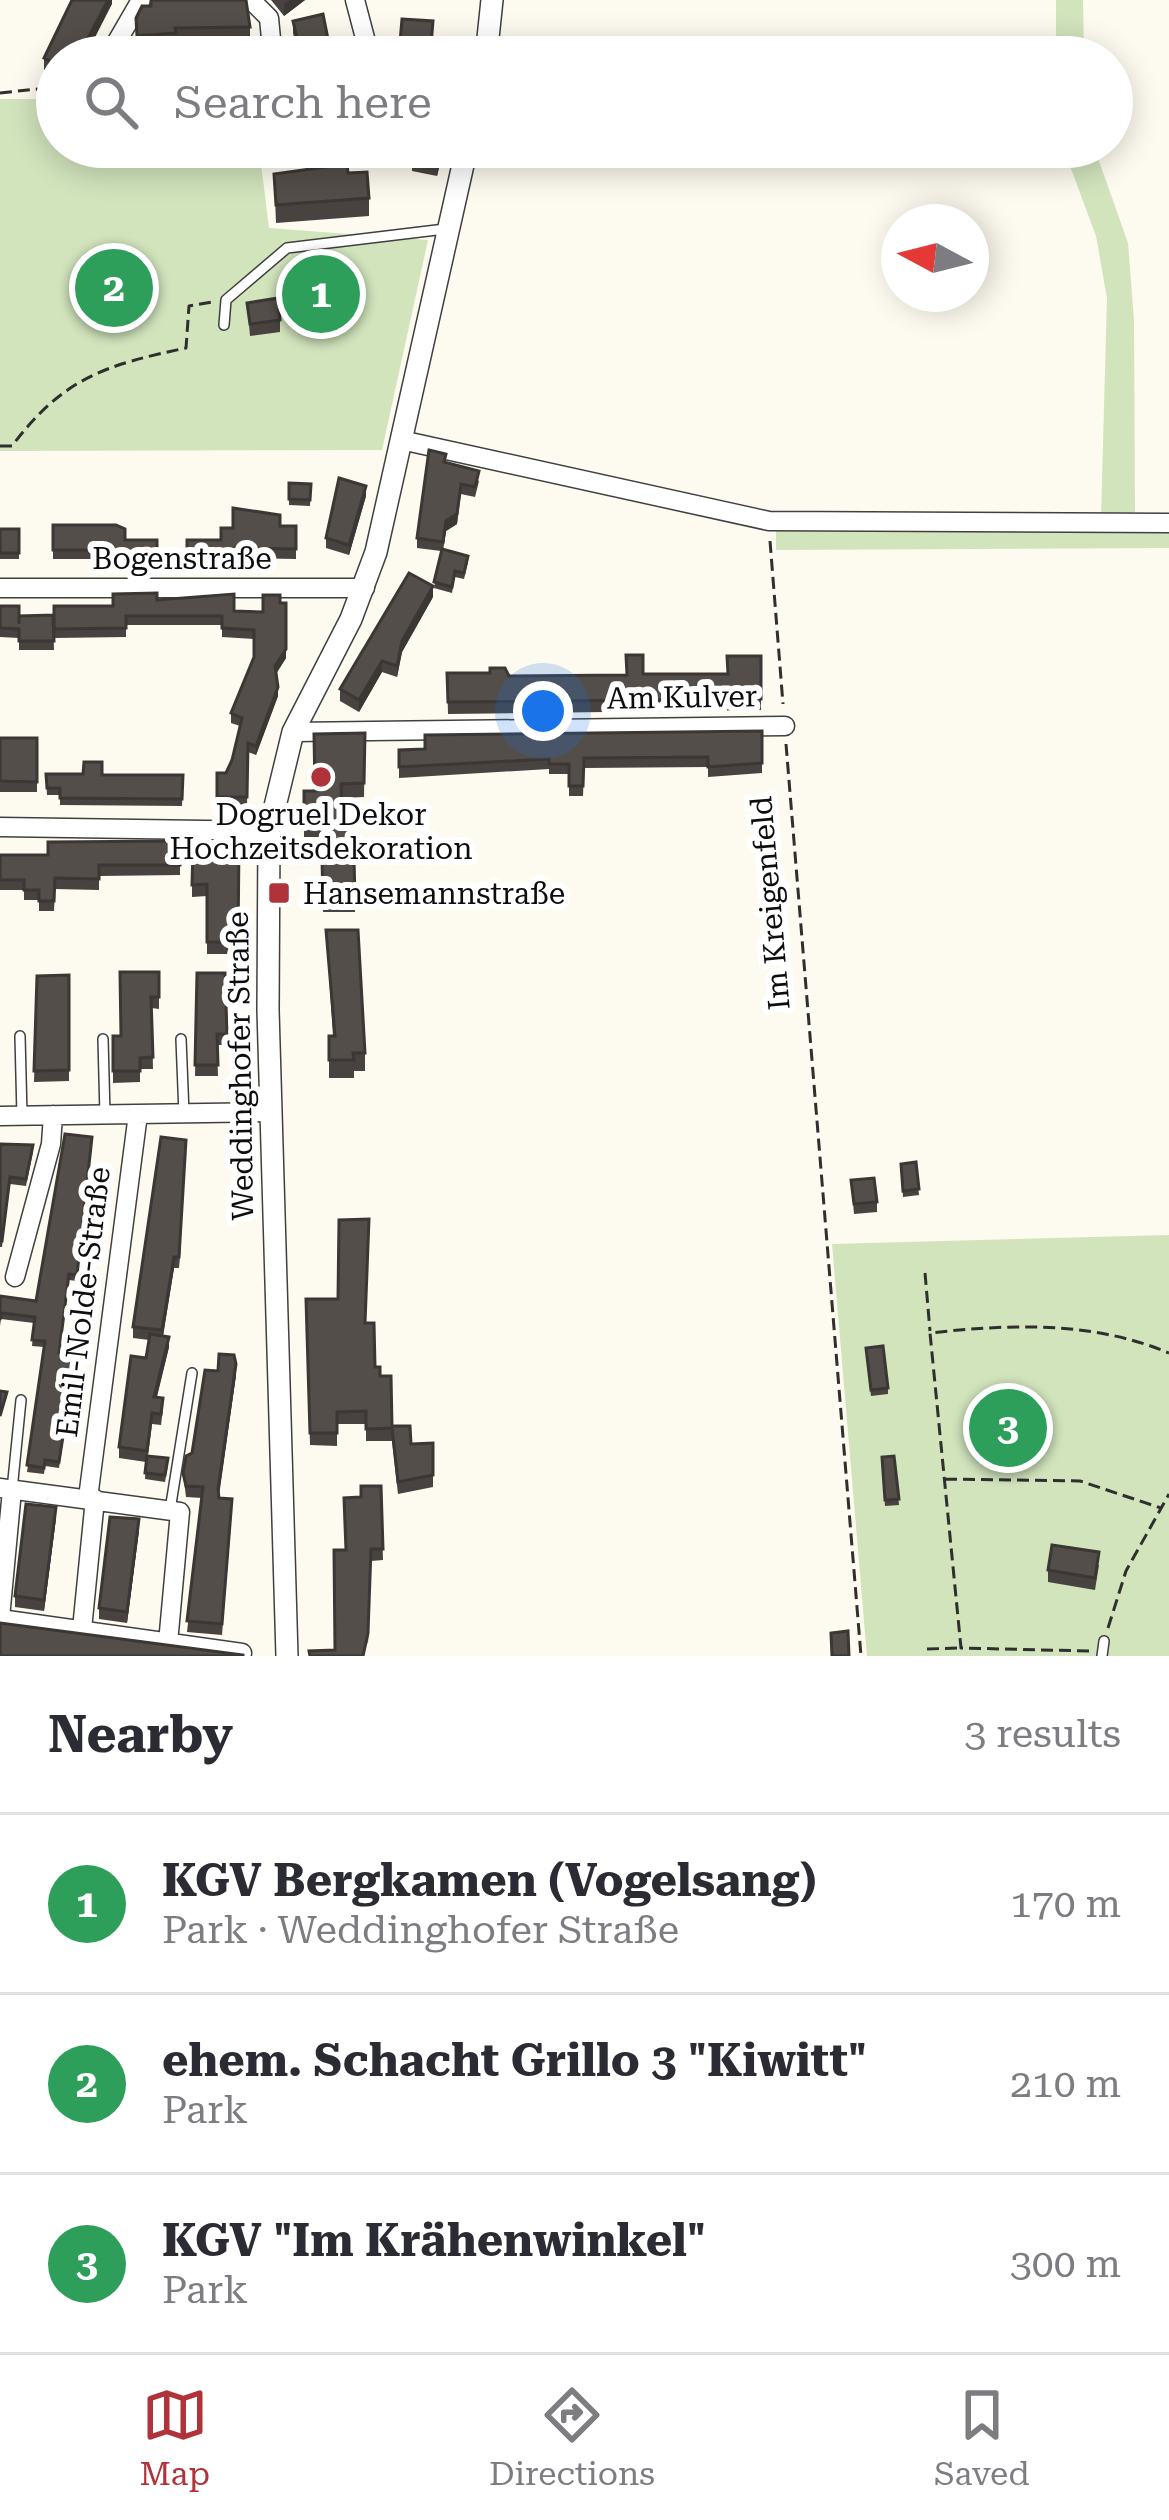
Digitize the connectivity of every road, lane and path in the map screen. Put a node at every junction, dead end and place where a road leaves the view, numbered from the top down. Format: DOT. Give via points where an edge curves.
graph roads {
  1 [pos="140,0"];
  2 [pos="250,0"];
  3 [pos="355,0"];
  4 [pos="492,0"];
  5 [pos="120,36"];
  6 [pos="271,36"];
  7 [pos="364,36"];
  8 [pos="488,36"];
  9 [pos="36,89"];
  10 [pos="0,93"];
  11 [pos="462,168"];
  12 [pos="448,229"];
  13 [pos="226,300"];
  14 [pos="224,325"];
  15 [pos="401,440"];
  16 [pos="0,446"];
  17 [pos="769,521"];
  18 [pos="1169,523"];
  19 [pos="0,588"];
  20 [pos="364,588"];
  21 [pos="785,726"];
  22 [pos="293,732"];
  23 [pos="0,827"];
  24 [pos="269,831"];
  25 [pos="20,1036"];
  26 [pos="103,1039"];
  27 [pos="181,1040"];
  28 [pos="271,1112"];
  29 [pos="138,1114"];
  30 [pos="184,1114"];
  31 [pos="53,1115"];
  32 [pos="105,1115"];
  33 [pos="0,1116"];
  34 [pos="22,1116"];
  35 [pos="925,1273"];
  36 [pos="14,1276"];
  37 [pos="930,1333"];
  38 [pos="1169,1354"];
  39 [pos="192,1373"];
  40 [pos="21,1400"];
  41 [pos="943,1479"];
  42 [pos="6,1489"];
  43 [pos="1169,1494"];
  44 [pos="92,1498"];
  45 [pos="1161,1508"];
  46 [pos="170,1510"];
  47 [pos="0,1618"];
  48 [pos="82,1629"];
  49 [pos="168,1642"];
  50 [pos="961,1648"];
  51 [pos="926,1649"];
  52 [pos="1103,1649"];
  53 [pos="242,1653"];
  54 [pos="286,1656"];
  55 [pos="861,1656"];
  1 -- 5 [label="street"];
  2 -- 6 [label="street" via="269,18"];
  3 -- 7 [label="street"];
  4 -- 8 [label="street"];
  9 -- 10 [label="path"];
  11 -- 12 [label="street, Weddinghofer Straße"];
  12 -- 13 [label="lane" via="287,248"];
  12 -- 15 [label="street, Weddinghofer Straße"];
  13 -- 14 [label="lane"];
  13 -- 16 [label="path" via="189,306 187,348 74,382 43,405 12,446"];
  15 -- 17 [label="street"];
  15 -- 20 [label="street, Weddinghofer Straße"];
  17 -- 18 [label="street"];
  17 -- 21 [label="path, Im Kreigenfeld"];
  19 -- 20 [label="street, Bogenstraße"];
  20 -- 22 [label="street, Weddinghofer Straße"];
  21 -- 22 [label="street, Am Kulver"];
  21 -- 55 [label="path, Im Kreigenfeld"];
  22 -- 24 [label="street, Weddinghofer Straße"];
  23 -- 24 [label="street"];
  24 -- 28 [label="street, Weddinghofer Straße"];
  25 -- 34 [label="lane"];
  26 -- 32 [label="lane"];
  27 -- 30 [label="lane"];
  28 -- 30 [label="street"];
  28 -- 54 [label="street, Weddinghofer Straße"];
  29 -- 30 [label="street"];
  29 -- 32 [label="street"];
  29 -- 44 [label="street, Emil-Nolde-Straße"];
  31 -- 32 [label="street"];
  31 -- 34 [label="street"];
  31 -- 36 [label="street"];
  33 -- 34 [label="street"];
  35 -- 37 [label="path"];
  37 -- 38 [label="path" via="1003,1325 1084,1330"];
  37 -- 41 [label="path"];
  39 -- 46 [label="lane"];
  40 -- 42 [label="lane"];
  41 -- 45 [label="path" via="1080,1481"];
  41 -- 50 [label="path"];
  42 -- 44 [label="street"];
  42 -- 47 [label="street"];
  43 -- 45 [label="path"];
  44 -- 46 [label="street"];
  44 -- 48 [label="street, Emil-Nolde-Straße"];
  45 -- 52 [label="path" via="1126,1571"];
  46 -- 49 [label="street" via="180,1512"];
  47 -- 48 [label="street"];
  48 -- 49 [label="street"];
  49 -- 53 [label="street"];
  50 -- 51 [label="path"];
  50 -- 52 [label="path"];
}
